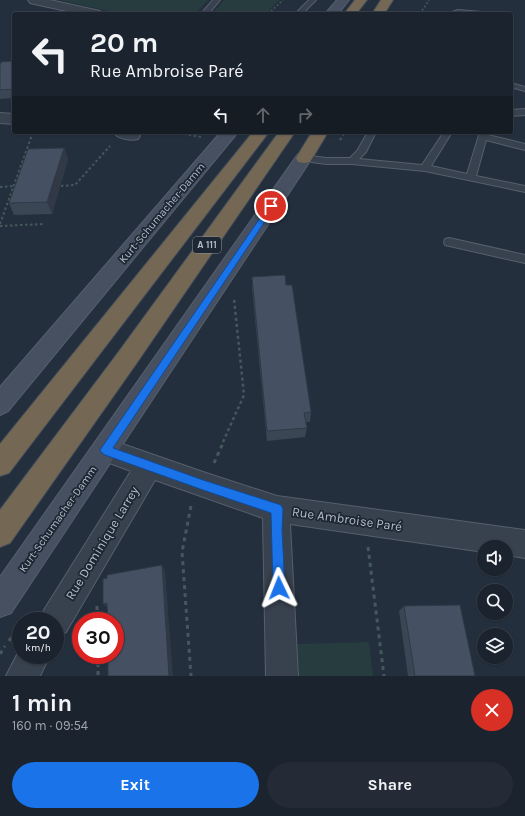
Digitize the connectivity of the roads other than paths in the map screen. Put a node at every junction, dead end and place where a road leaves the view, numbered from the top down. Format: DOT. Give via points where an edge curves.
graph roads {
  1 [pos="34,0"];
  2 [pos="217,0"];
  3 [pos="313,0"];
  4 [pos="343,0"];
  5 [pos="361,0"];
  6 [pos="387,0"];
  7 [pos="87,12"];
  8 [pos="206,12"];
  9 [pos="300,12"];
  10 [pos="333,12"];
  11 [pos="352,12"];
  12 [pos="379,12"];
  13 [pos="458,12"];
  14 [pos="483,12"];
  15 [pos="513,86"];
  16 [pos="525,89"];
  17 [pos="513,92"];
  18 [pos="525,95"];
  19 [pos="525,112"];
  20 [pos="513,113"];
  21 [pos="0,118"];
  22 [pos="12,119"];
  23 [pos="228,134"];
  24 [pos="259,134"];
  25 [pos="286,134"];
  26 [pos="319,134"];
  27 [pos="371,134"];
  28 [pos="447,134"];
  29 [pos="484,134"];
  30 [pos="525,147"];
  31 [pos="304,158"];
  32 [pos="352,161"];
  33 [pos="425,168"];
  34 [pos="471,178"];
  35 [pos="525,189"];
  36 [pos="449,242"];
  37 [pos="525,259"];
  38 [pos="0,404"];
  39 [pos="105,450"];
  40 [pos="0,464"];
  41 [pos="148,466"];
  42 [pos="277,509"];
  43 [pos="0,533"];
  44 [pos="525,544"];
  45 [pos="0,602"];
  46 [pos="60,612"];
  47 [pos="29,664"];
  48 [pos="22,676"];
  49 [pos="282,676"];
  1 -- 7 [label="street"];
  2 -- 8 [label="lane"];
  3 -- 9 [label="lane"];
  4 -- 10 [label="main road"];
  5 -- 11 [label="highway"];
  6 -- 12 [label="highway"];
  13 -- 14 [label="lane"];
  15 -- 16 [label="lane"];
  17 -- 18 [label="lane"];
  19 -- 20 [label="lane"];
  21 -- 22 [label="street"];
  23 -- 38 [label="main road, Kurt-Schumacher-Damm"];
  24 -- 40 [label="highway, A 111"];
  25 -- 43 [label="highway, A 111"];
  26 -- 31 [label="highway"];
  27 -- 32 [label="lane" via="361,152"];
  28 -- 33 [label="lane"];
  29 -- 30 [label="lane"];
  29 -- 34 [label="lane"];
  31 -- 32 [label="lane" via="326,162"];
  31 -- 39 [label="main road, Kurt-Schumacher-Damm"];
  32 -- 33 [label="lane"];
  33 -- 34 [label="lane"];
  34 -- 35 [label="lane"];
  36 -- 37 [label="lane"];
  39 -- 41 [label="street, Rue Ambroise Paré"];
  39 -- 45 [label="main road, Kurt-Schumacher-Damm"];
  41 -- 42 [label="street, Rue Ambroise Paré"];
  41 -- 46 [label="street, Rue Dominique Larrey"];
  42 -- 44 [label="street, Rue Ambroise Paré"];
  42 -- 49 [label="street"];
  47 -- 48 [label="street"];
}
